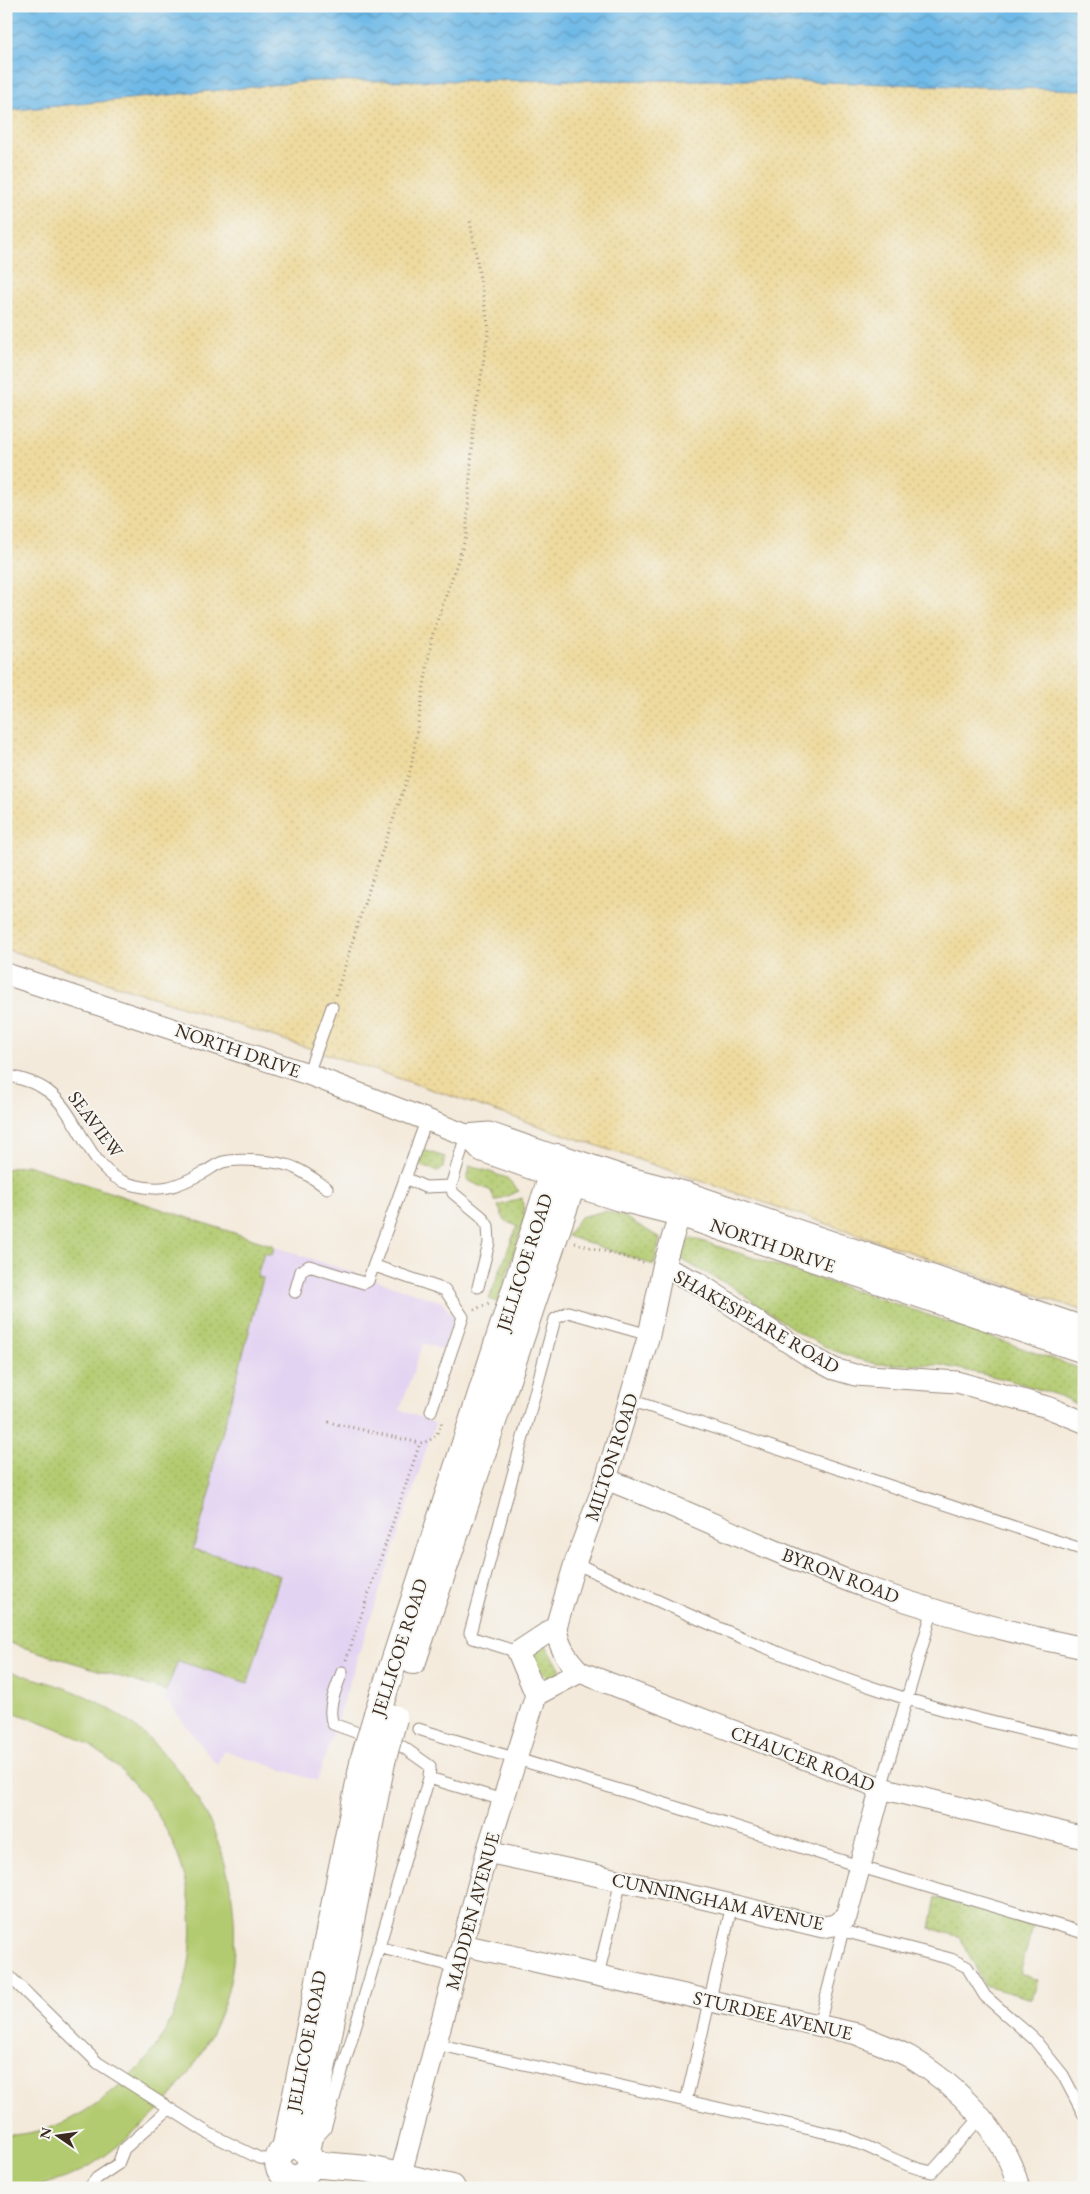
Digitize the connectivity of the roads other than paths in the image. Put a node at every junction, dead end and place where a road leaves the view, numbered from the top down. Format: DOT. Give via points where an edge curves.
graph roads {
  1 [pos="6,974"];
  2 [pos="332,1007"];
  3 [pos="308,1074"];
  4 [pos="6,1075"];
  5 [pos="426,1121"];
  6 [pos="466,1135"];
  7 [pos="565,1170"];
  8 [pos="405,1178"];
  9 [pos="451,1186"];
  10 [pos="327,1188"];
  11 [pos="682,1204"];
  12 [pos="375,1266"];
  13 [pos="663,1267"];
  14 [pos="478,1287"];
  15 [pos="295,1292"];
  16 [pos="1084,1330"];
  17 [pos="649,1335"];
  18 [pos="1084,1350"];
  19 [pos="630,1400"];
  20 [pos="431,1411"];
  21 [pos="1084,1422"];
  22 [pos="606,1479"];
  23 [pos="1084,1550"];
  24 [pos="575,1563"];
  25 [pos="933,1609"];
  26 [pos="556,1627"];
  27 [pos="1084,1648"];
  28 [pos="518,1652"];
  29 [pos="342,1672"];
  30 [pos="580,1672"];
  31 [pos="536,1695"];
  32 [pos="906,1698"];
  33 [pos="386,1716"];
  34 [pos="418,1729"];
  35 [pos="1084,1743"];
  36 [pos="515,1759"];
  37 [pos="429,1778"];
  38 [pos="881,1788"];
  39 [pos="503,1800"];
  40 [pos="1084,1838"];
  41 [pos="487,1852"];
  42 [pos="860,1866"];
  43 [pos="621,1881"];
  44 [pos="732,1905"];
  45 [pos="844,1924"];
  46 [pos="1084,1933"];
  47 [pos="463,1944"];
  48 [pos="378,1947"];
  49 [pos="456,1967"];
  50 [pos="6,1973"];
  51 [pos="598,1975"];
  52 [pos="710,2000"];
  53 [pos="819,2025"];
  54 [pos="436,2044"];
  55 [pos="686,2101"];
  56 [pos="169,2109"];
  57 [pos="1084,2115"];
  58 [pos="980,2118"];
  59 [pos="292,2165"];
  60 [pos="400,2177"];
  61 [pos="437,2186"];
  62 [pos="90,2188"];
  63 [pos="1019,2188"];
  1 -- 3 [label="street, NORTH DRIVE"];
  2 -- 3 [label="lane"];
  3 -- 5 [label="street, NORTH DRIVE"];
  4 -- 10 [label="lane, SEAVIEW" via="36,1084 49,1092 66,1109 98,1160 127,1183 168,1189 223,1162 241,1162 294,1167"];
  5 -- 6 [label="street, NORTH DRIVE"];
  5 -- 8 [label="lane"];
  6 -- 7 [label="street, NORTH DRIVE" via="489,1133"];
  6 -- 9 [label="lane"];
  7 -- 11 [label="street, NORTH DRIVE"];
  7 -- 33 [label="street, JELLICOE ROAD"];
  7 -- 33 [label="street, JELLICOE ROAD" via="554,1237"];
  8 -- 9 [label="lane" via="425,1187"];
  8 -- 12 [label="lane"];
  9 -- 14 [label="lane" via="453,1193 488,1226 490,1243"];
  11 -- 13 [label="street, MILTON ROAD"];
  11 -- 16 [label="street, NORTH DRIVE"];
  11 -- 18 [label="street, NORTH DRIVE"];
  12 -- 15 [label="lane" via="364,1283 304,1267"];
  12 -- 20 [label="lane" via="445,1290 463,1317"];
  13 -- 17 [label="street, MILTON ROAD"];
  13 -- 21 [label="street, SHAKESPEARE ROAD" via="698,1283 834,1369 873,1377 957,1382 1047,1407"];
  17 -- 19 [label="street, MILTON ROAD"];
  17 -- 28 [label="lane" via="568,1312 555,1319 470,1633 473,1638"];
  19 -- 22 [label="street, MILTON ROAD"];
  19 -- 23 [label="lane"];
  22 -- 24 [label="street, MILTON ROAD"];
  22 -- 25 [label="street, BYRON ROAD" via="867,1588"];
  24 -- 26 [label="street, MILTON ROAD"];
  24 -- 32 [label="lane" via="687,1615 796,1660"];
  25 -- 27 [label="street, BYRON ROAD"];
  25 -- 32 [label="lane"];
  26 -- 28 [label="street"];
  26 -- 30 [label="street, CHAUCER ROAD" via="557,1640 563,1652"];
  28 -- 31 [label="street"];
  29 -- 37 [label="lane" via="331,1708 333,1724 403,1748 430,1766"];
  30 -- 31 [label="street"];
  30 -- 38 [label="street, CHAUCER ROAD"];
  31 -- 36 [label="street, MADDEN AVENUE"];
  32 -- 35 [label="lane" via="953,1713"];
  32 -- 38 [label="lane"];
  33 -- 59 [label="street, JELLICOE ROAD, bridge" via="373,1760"];
  34 -- 36 [label="lane"];
  36 -- 39 [label="street, MADDEN AVENUE"];
  36 -- 42 [label="lane"];
  37 -- 39 [label="lane"];
  37 -- 48 [label="lane"];
  38 -- 40 [label="street, CHAUCER ROAD"];
  38 -- 42 [label="street, CUNNINGHAM AVENUE"];
  39 -- 41 [label="street, MADDEN AVENUE"];
  41 -- 43 [label="street, CUNNINGHAM AVENUE"];
  41 -- 47 [label="street, MADDEN AVENUE"];
  42 -- 45 [label="street, CUNNINGHAM AVENUE"];
  42 -- 46 [label="lane"];
  43 -- 44 [label="street, CUNNINGHAM AVENUE"];
  43 -- 51 [label="lane"];
  44 -- 45 [label="street, CUNNINGHAM AVENUE" via="823,1928"];
  44 -- 52 [label="lane"];
  45 -- 53 [label="lane"];
  45 -- 57 [label="lane" via="967,1967 985,1996 1034,2039 1062,2075"];
  47 -- 49 [label="street, MADDEN AVENUE"];
  47 -- 51 [label="street, STURDEE AVENUE"];
  48 -- 49 [label="lane"];
  48 -- 59 [label="lane" via="325,2129"];
  49 -- 54 [label="street, MADDEN AVENUE"];
  50 -- 56 [label="lane" via="98,2063"];
  51 -- 52 [label="street, STURDEE AVENUE"];
  52 -- 53 [label="street, STURDEE AVENUE"];
  52 -- 55 [label="lane"];
  53 -- 58 [label="street, STURDEE AVENUE" via="857,2034 909,2056 954,2087"];
  54 -- 55 [label="lane"];
  54 -- 60 [label="street, MADDEN AVENUE"];
  55 -- 58 [label="lane" via="844,2137 932,2172"];
  56 -- 59 [label="lane" via="259,2158"];
  56 -- 62 [label="lane" via="124,2149 118,2164 97,2178"];
  58 -- 63 [label="street, STURDEE AVENUE" via="1011,2163"];
  59 -- 60 [label="street" via="368,2169"];
  60 -- 61 [label="street"];
}
